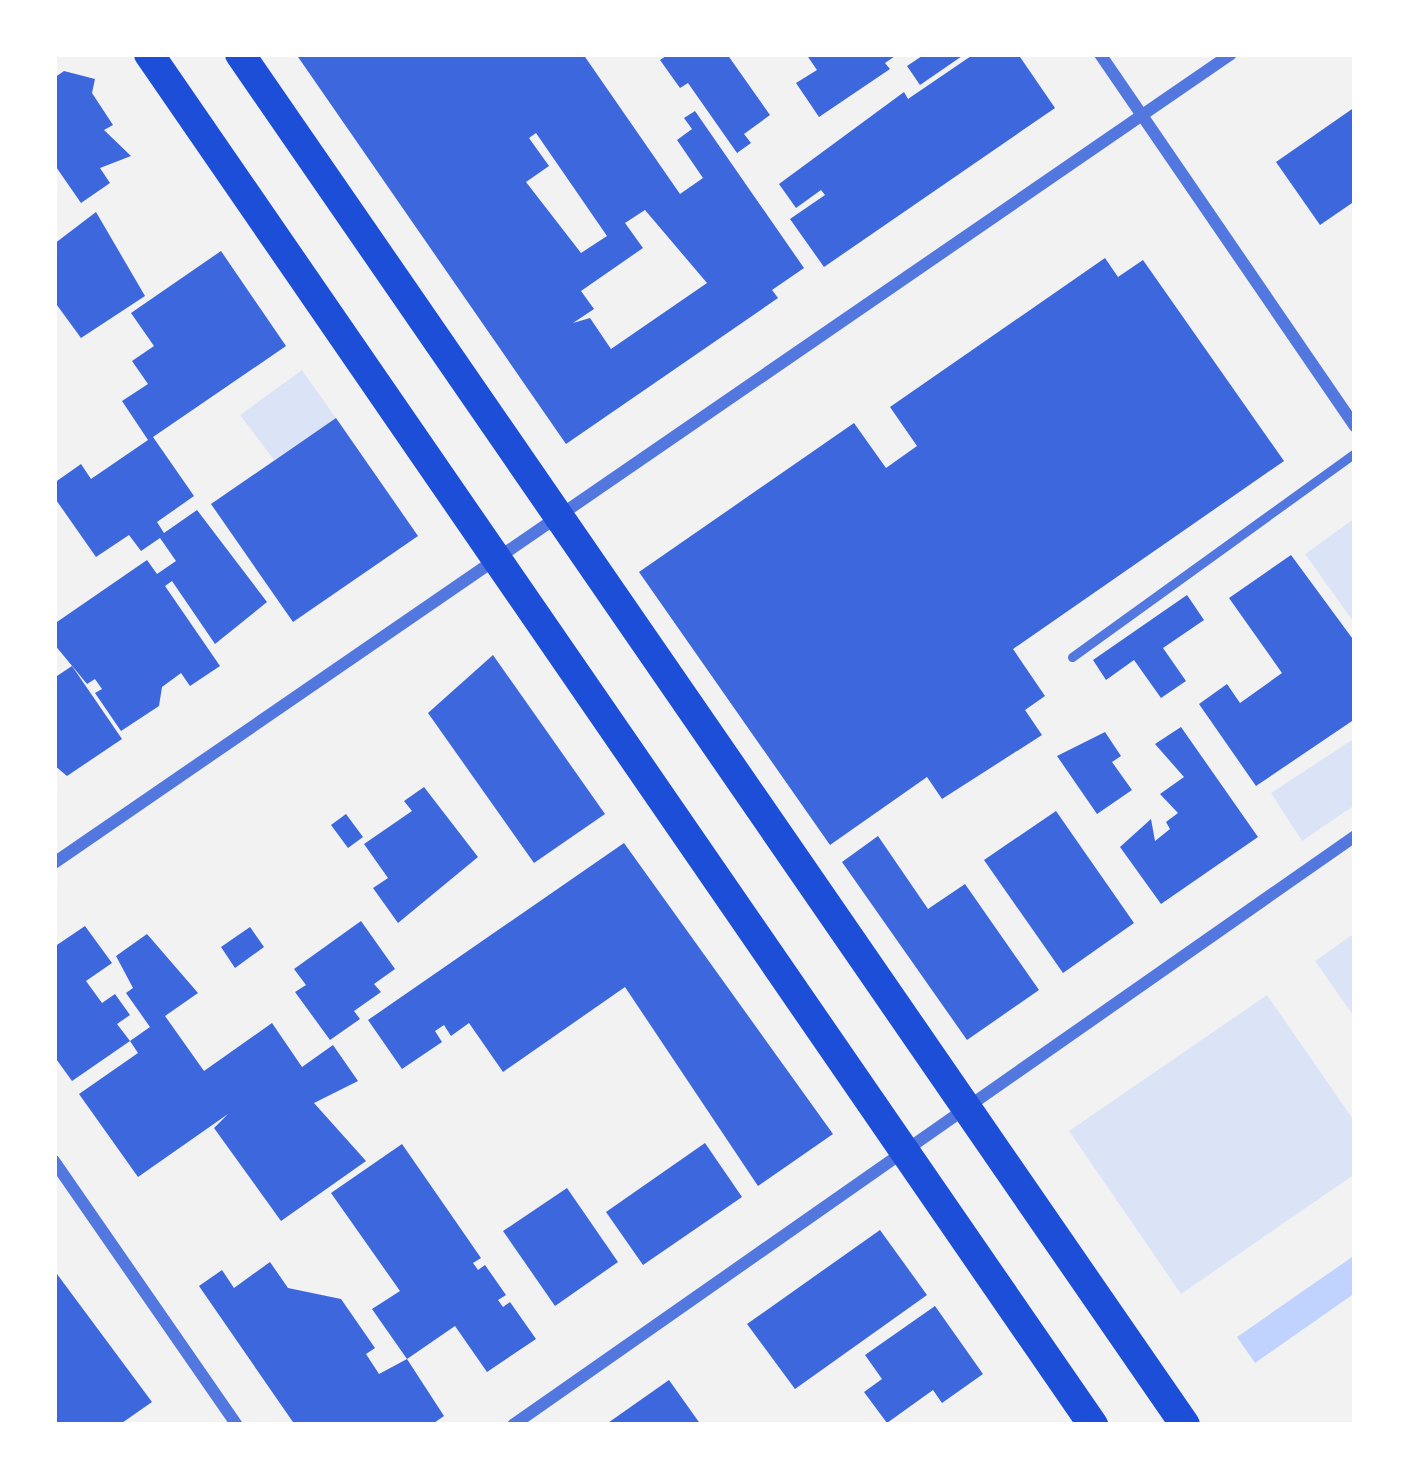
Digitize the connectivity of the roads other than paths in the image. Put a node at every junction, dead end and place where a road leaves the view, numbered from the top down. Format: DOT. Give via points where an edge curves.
graph roads {
  1 [pos="149,54"];
  2 [pos="240,54"];
  3 [pos="1100,54"];
  4 [pos="1232,54"];
  5 [pos="1142,115"];
  6 [pos="1355,425"];
  7 [pos="1355,452"];
  8 [pos="559,516"];
  9 [pos="496,557"];
  10 [pos="1072,657"];
  11 [pos="1355,836"];
  12 [pos="54,863"];
  13 [pos="964,1104"];
  14 [pos="902,1147"];
  15 [pos="54,1161"];
  16 [pos="1184,1424"];
  17 [pos="237,1425"];
  18 [pos="513,1425"];
  19 [pos="1093,1425"];
  1 -- 9 [label="main road"];
  2 -- 8 [label="main road"];
  3 -- 5 [label="street"];
  4 -- 5 [label="street"];
  5 -- 6 [label="street"];
  5 -- 8 [label="street"];
  7 -- 10 [label="lane"];
  8 -- 9 [label="street"];
  8 -- 13 [label="main road"];
  9 -- 12 [label="street"];
  9 -- 14 [label="main road"];
  11 -- 13 [label="street"];
  13 -- 14 [label="street"];
  13 -- 16 [label="main road"];
  14 -- 18 [label="street"];
  14 -- 19 [label="main road"];
  15 -- 17 [label="street"];
}
